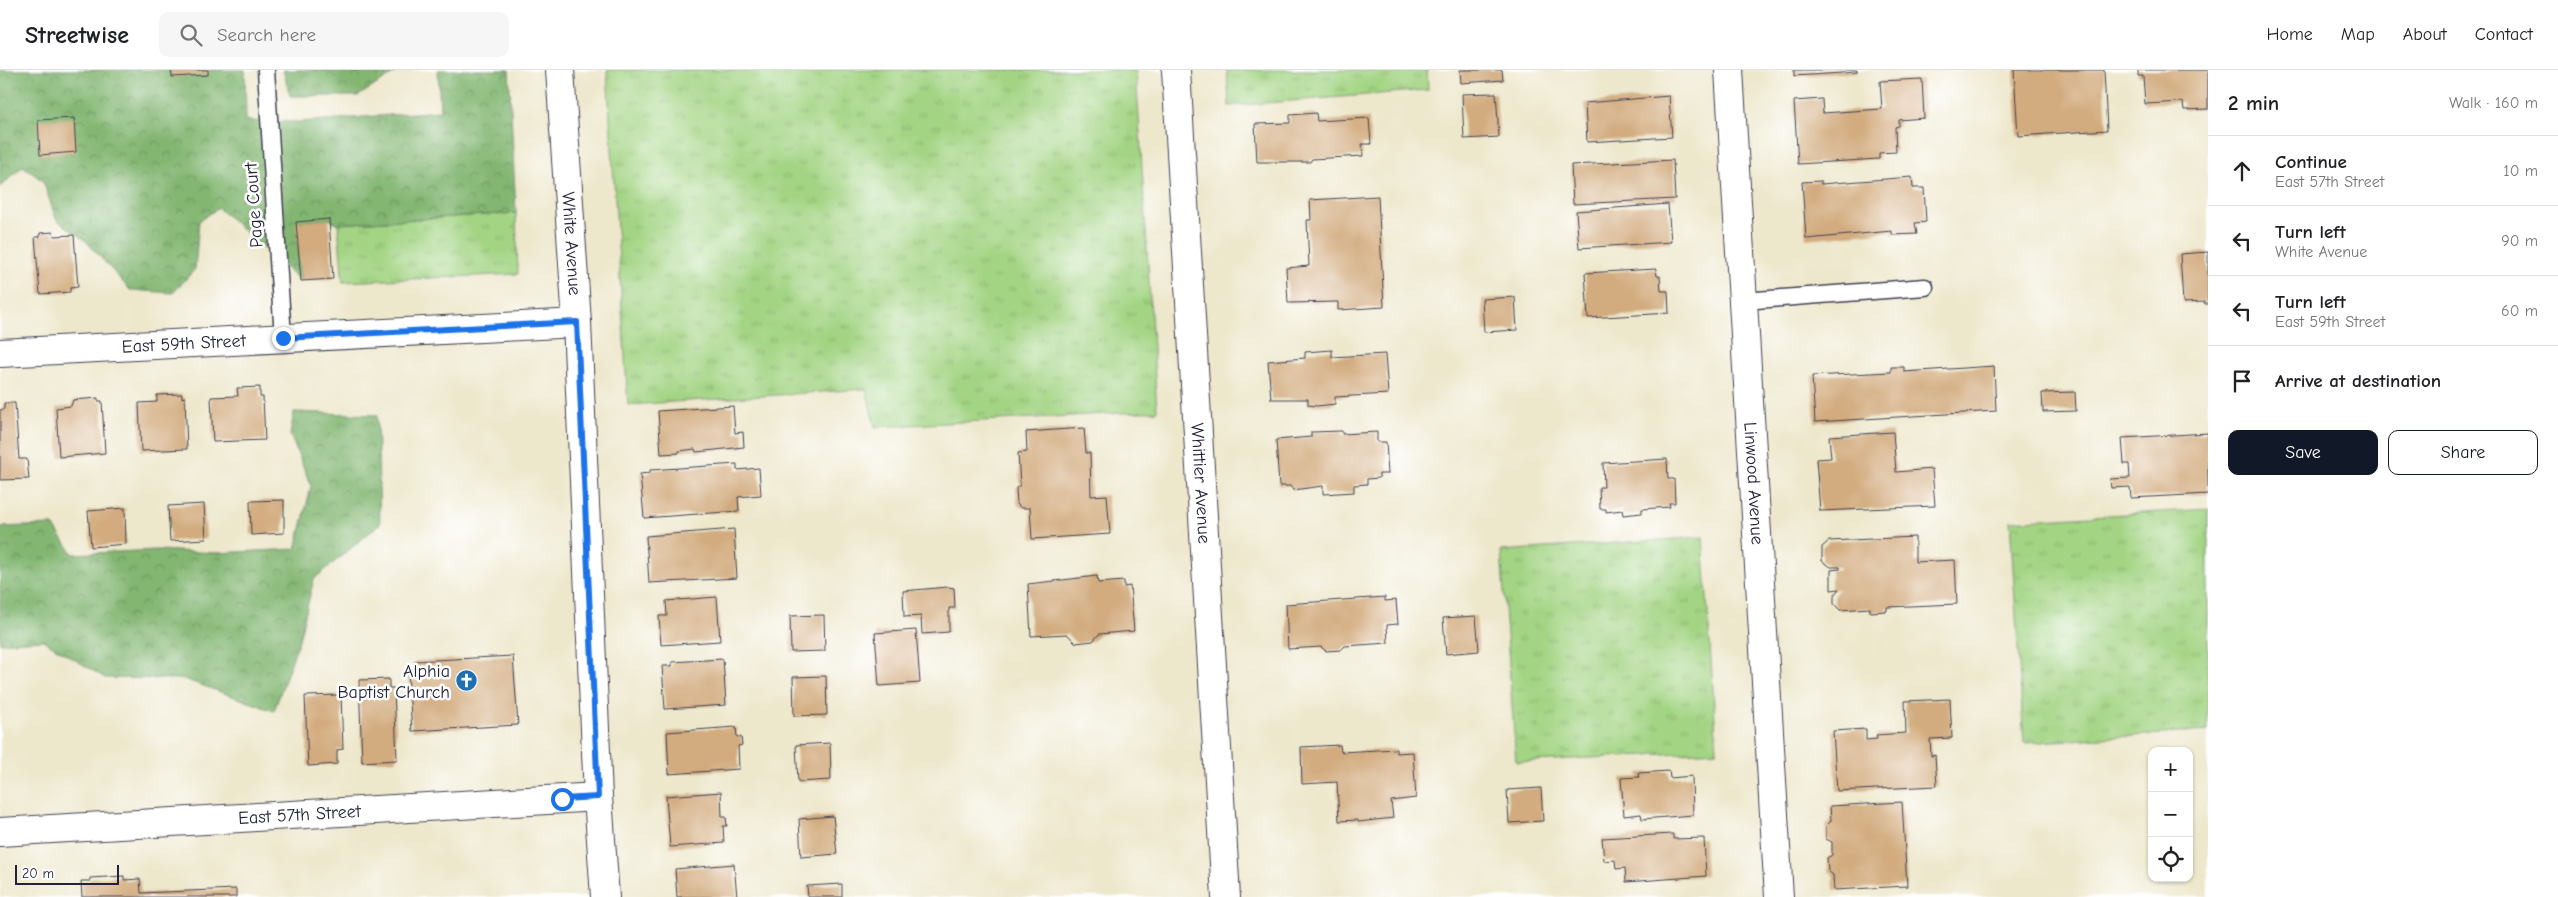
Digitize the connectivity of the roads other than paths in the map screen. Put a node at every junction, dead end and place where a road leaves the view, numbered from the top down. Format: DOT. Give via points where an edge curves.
graph roads {
  1 [pos="266,70"];
  2 [pos="560,70"];
  3 [pos="1176,70"];
  4 [pos="1728,70"];
  5 [pos="1925,287"];
  6 [pos="1743,301"];
  7 [pos="577,322"];
  8 [pos="283,338"];
  9 [pos="0,353"];
  10 [pos="598,797"];
  11 [pos="0,832"];
  12 [pos="605,897"];
  13 [pos="1226,897"];
  14 [pos="1779,897"];
  1 -- 8 [label="lane, Page Court"];
  2 -- 7 [label="street, White Avenue"];
  3 -- 13 [label="street, Whittier Avenue"];
  4 -- 6 [label="street, Linwood Avenue"];
  5 -- 6 [label="lane"];
  6 -- 14 [label="street, Linwood Avenue"];
  7 -- 8 [label="street, East 59th Street"];
  7 -- 10 [label="street, White Avenue"];
  8 -- 9 [label="street, East 59th Street"];
  10 -- 11 [label="street, East 57th Street"];
  10 -- 12 [label="street, White Avenue"];
}
